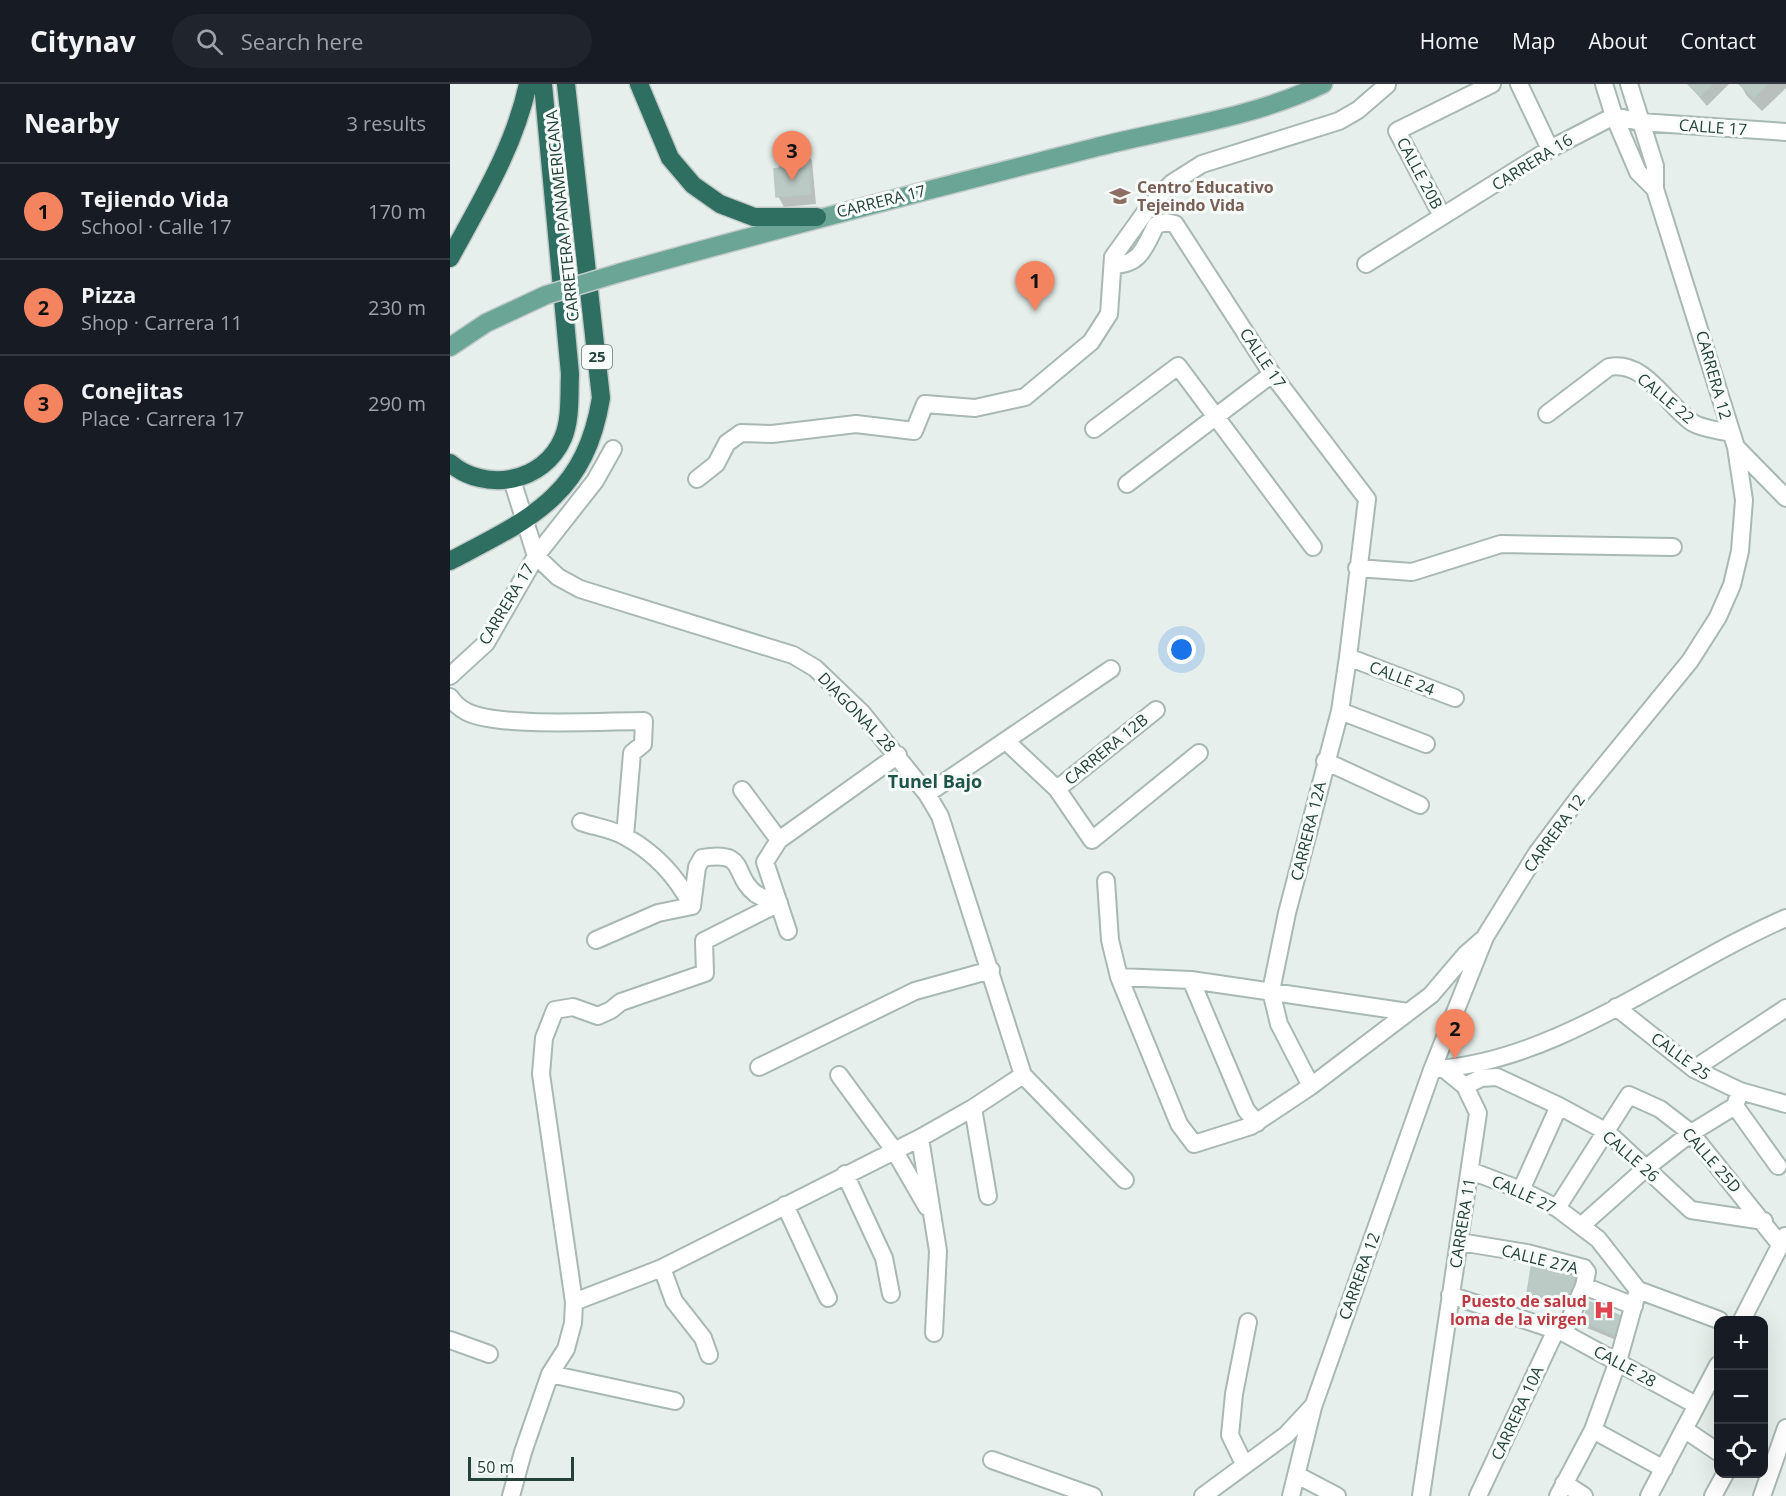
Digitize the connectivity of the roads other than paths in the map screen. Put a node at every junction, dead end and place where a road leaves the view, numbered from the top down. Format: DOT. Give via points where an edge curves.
graph roads {
  1 [pos="528,84"];
  2 [pos="543,84"];
  3 [pos="566,84"];
  4 [pos="639,84"];
  5 [pos="1323,84"];
  6 [pos="1387,84"];
  7 [pos="1492,84"];
  8 [pos="1519,84"];
  9 [pos="1604,84"];
  10 [pos="1629,84"];
  11 [pos="1614,116"];
  12 [pos="1640,122"];
  13 [pos="1786,132"];
  14 [pos="1550,149"];
  15 [pos="1655,189"];
  16 [pos="1447,214"];
  17 [pos="817,217"];
  18 [pos="450,258"];
  19 [pos="1366,264"];
  20 [pos="1113,265"];
  21 [pos="450,347"];
  22 [pos="1272,374"];
  23 [pos="1546,414"];
  24 [pos="1217,416"];
  25 [pos="1094,429"];
  26 [pos="1733,440"];
  27 [pos="612,449"];
  28 [pos="450,463"];
  29 [pos="697,479"];
  30 [pos="512,480"];
  31 [pos="1127,484"];
  32 [pos="1786,498"];
  33 [pos="525,522"];
  34 [pos="1312,547"];
  35 [pos="1673,547"];
  36 [pos="536,556"];
  37 [pos="450,561"];
  38 [pos="1357,568"];
  39 [pos="1348,657"];
  40 [pos="1112,669"];
  41 [pos="450,676"];
  42 [pos="450,697"];
  43 [pos="1455,698"];
  44 [pos="1156,710"];
  45 [pos="1340,711"];
  46 [pos="1006,741"];
  47 [pos="1426,744"];
  48 [pos="1199,753"];
  49 [pos="898,755"];
  50 [pos="1325,761"];
  51 [pos="1057,789"];
  52 [pos="742,790"];
  53 [pos="927,794"];
  54 [pos="1420,805"];
  55 [pos="581,822"];
  56 [pos="625,836"];
  57 [pos="778,840"];
  58 [pos="1106,881"];
  59 [pos="779,903"];
  60 [pos="692,906"];
  61 [pos="1786,918"];
  62 [pos="788,931"];
  63 [pos="1485,937"];
  64 [pos="596,940"];
  65 [pos="992,970"];
  66 [pos="1119,977"];
  67 [pos="1191,980"];
  68 [pos="1271,991"];
  69 [pos="1617,1007"];
  70 [pos="1786,1008"];
  71 [pos="1408,1012"];
  72 [pos="759,1067"];
  73 [pos="1438,1069"];
  74 [pos="1694,1069"];
  75 [pos="839,1075"];
  76 [pos="1023,1075"];
  77 [pos="1311,1086"];
  78 [pos="1465,1086"];
  79 [pos="1738,1099"];
  80 [pos="1786,1104"];
  81 [pos="1559,1106"];
  82 [pos="974,1108"];
  83 [pos="1257,1123"];
  84 [pos="1607,1132"];
  85 [pos="1691,1133"];
  86 [pos="920,1138"];
  87 [pos="894,1150"];
  88 [pos="1778,1166"];
  89 [pos="1646,1168"];
  90 [pos="1471,1171"];
  91 [pos="845,1174"];
  92 [pos="1125,1180"];
  93 [pos="1521,1190"];
  94 [pos="988,1196"];
  95 [pos="785,1205"];
  96 [pos="1557,1208"];
  97 [pos="933,1218"];
  98 [pos="1764,1221"];
  99 [pos="1581,1226"];
  100 [pos="1783,1239"];
  101 [pos="1460,1242"];
  102 [pos="662,1268"];
  103 [pos="1584,1286"];
  104 [pos="891,1294"];
  105 [pos="1450,1294"];
  106 [pos="828,1298"];
  107 [pos="1636,1298"];
  108 [pos="574,1302"];
  109 [pos="1744,1316"];
  110 [pos="1714,1319"];
  111 [pos="1248,1322"];
  112 [pos="1560,1332"];
  113 [pos="934,1333"];
  114 [pos="450,1340"];
  115 [pos="489,1354"];
  116 [pos="709,1355"];
  117 [pos="1618,1361"];
  118 [pos="1716,1370"];
  119 [pos="550,1374"];
  120 [pos="675,1401"];
  121 [pos="1696,1405"];
  122 [pos="1313,1407"];
  123 [pos="1786,1428"];
  124 [pos="1684,1429"];
  125 [pos="1593,1430"];
  126 [pos="1714,1449"];
  127 [pos="992,1460"];
  128 [pos="1244,1464"];
  129 [pos="1664,1469"];
  130 [pos="1297,1475"];
  131 [pos="1722,1478"];
  132 [pos="1561,1490"];
  133 [pos="1206,1492"];
  134 [pos="511,1496"];
  135 [pos="1093,1496"];
  136 [pos="1192,1496"];
  137 [pos="1291,1496"];
  138 [pos="1337,1496"];
  139 [pos="1421,1496"];
  140 [pos="1478,1496"];
  141 [pos="1584,1496"];
  142 [pos="1649,1496"];
  143 [pos="1713,1496"];
  144 [pos="1762,1496"];
  1 -- 18 [label="highway, CARRETERA PANAMERICANA" via="505,157"];
  2 -- 30 [label="highway" via="570,374 568,417 563,438 550,459 530,474"];
  3 -- 33 [label="highway, CARRETERA PANAMERICANA / 25" via="601,398 590,442 576,470 555,496"];
  4 -- 17 [label="highway" via="670,158 693,185 720,204 754,217"];
  5 -- 17 [label="main road, CARRERA 17" via="1259,108"];
  6 -- 20 [label="street" via="1339,121 1202,164 1178,178 1149,207 1113,257"];
  7 -- 16 [label="street, CALLE 20B" via="1397,131"];
  8 -- 14 [label="street"];
  9 -- 11 [label="street, CARRERA 12"];
  10 -- 12 [label="street, CARRERA 12"];
  11 -- 12 [label="street, CALLE 17"];
  11 -- 14 [label="street, CARRERA 16"];
  11 -- 15 [label="street, CARRERA 12" via="1638,172"];
  12 -- 13 [label="street, CALLE 17"];
  12 -- 15 [label="street, CARRERA 12" via="1655,165"];
  14 -- 16 [label="street, CARRERA 16"];
  15 -- 26 [label="street, CARRERA 12" via="1706,343"];
  16 -- 19 [label="street"];
  17 -- 21 [label="main road, CARRERA 17, bridge" via="546,294 486,322"];
  20 -- 22 [label="street, CALLE 17" via="1125,265 1140,258 1156,225 1174,224"];
  20 -- 29 [label="street" via="1109,314 1091,342 1025,397 975,408 925,404 914,431 856,424 772,434 741,433 727,443 716,464"];
  22 -- 24 [label="street"];
  22 -- 38 [label="street, CALLE 17" via="1366,499"];
  23 -- 26 [label="street, CALLE 22" via="1609,367 1619,365 1655,385 1690,421"];
  24 -- 25 [label="street" via="1178,366"];
  24 -- 31 [label="street"];
  24 -- 34 [label="street"];
  26 -- 32 [label="street, CALLE 22"];
  26 -- 63 [label="street, CARRERA 12" via="1744,500 1740,551 1732,585 1718,617 1690,661 1537,853"];
  27 -- 36 [label="street, CARRERA 17" via="595,481"];
  28 -- 30 [label="highway" via="484,480"];
  30 -- 33 [label="street, DIAGONAL 28"];
  33 -- 36 [label="street, DIAGONAL 28"];
  33 -- 37 [label="highway, CARRETERA PANAMERICANA / 25"];
  35 -- 38 [label="street" via="1501,544 1412,572"];
  36 -- 41 [label="street, CARRERA 17" via="486,643"];
  36 -- 49 [label="street, DIAGONAL 28" via="558,577 580,589 793,655 823,676 862,713"];
  38 -- 39 [label="street, CARRERA 12A"];
  39 -- 43 [label="street, CALLE 24"];
  39 -- 45 [label="street, CARRERA 12A"];
  40 -- 46 [label="street"];
  42 -- 56 [label="street" via="466,712 483,717 534,722 644,721 643,744 632,753"];
  44 -- 51 [label="street, CARRERA 12B"];
  45 -- 47 [label="street"];
  45 -- 50 [label="street, CARRERA 12A"];
  46 -- 51 [label="street"];
  46 -- 53 [label="street"];
  48 -- 51 [label="street" via="1092,840"];
  49 -- 53 [label="street, DIAGONAL 28"];
  49 -- 57 [label="street"];
  50 -- 54 [label="street"];
  50 -- 68 [label="street, CARRERA 12A"];
  52 -- 57 [label="street"];
  53 -- 65 [label="street, DIAGONAL 28" via="940,816"];
  55 -- 56 [label="street"];
  56 -- 60 [label="street" via="657,859 679,882"];
  57 -- 59 [label="street" via="765,862"];
  58 -- 66 [label="street" via="1110,940"];
  59 -- 60 [label="street" via="755,893 732,860 722,855 702,858 697,867"];
  59 -- 62 [label="street"];
  59 -- 108 [label="street" via="704,941 705,973 621,1002 598,1016 573,1007 555,1011 544,1038 541,1074"];
  60 -- 64 [label="street" via="658,913"];
  61 -- 69 [label="street" via="1754,931"];
  63 -- 71 [label="street" via="1431,995"];
  63 -- 73 [label="street, CARRERA 12"];
  65 -- 72 [label="street" via="915,991"];
  65 -- 76 [label="street, DIAGONAL 28"];
  66 -- 67 [label="street"];
  66 -- 83 [label="street" via="1179,1125 1194,1144"];
  67 -- 68 [label="street"];
  67 -- 83 [label="street" via="1246,1110"];
  68 -- 71 [label="street"];
  68 -- 77 [label="street, CARRERA 12A" via="1279,1024"];
  69 -- 73 [label="street" via="1530,1048"];
  69 -- 74 [label="street, CALLE 25"];
  70 -- 74 [label="street"];
  71 -- 77 [label="street"];
  73 -- 78 [label="street, CARRERA 11"];
  73 -- 122 [label="street, CARRERA 12"];
  74 -- 79 [label="street, CALLE 25"];
  75 -- 87 [label="street"];
  76 -- 82 [label="street"];
  76 -- 92 [label="street, DIAGONAL 28"];
  77 -- 83 [label="street"];
  78 -- 81 [label="street, CALLE 26" via="1482,1078 1497,1077"];
  78 -- 90 [label="street, CARRERA 11" via="1478,1113"];
  79 -- 80 [label="street, CALLE 25"];
  79 -- 85 [label="street"];
  79 -- 88 [label="street"];
  81 -- 84 [label="street, CALLE 26"];
  81 -- 93 [label="street"];
  82 -- 86 [label="street"];
  82 -- 94 [label="street"];
  84 -- 85 [label="street, CALLE 25D" via="1629,1095 1660,1109"];
  84 -- 89 [label="street, CALLE 26"];
  84 -- 96 [label="street"];
  85 -- 89 [label="street"];
  85 -- 98 [label="street, CALLE 25D"];
  86 -- 87 [label="street"];
  86 -- 97 [label="street"];
  87 -- 91 [label="street"];
  87 -- 97 [label="street"];
  89 -- 98 [label="street, CALLE 26" via="1691,1210"];
  89 -- 99 [label="street"];
  90 -- 93 [label="street, CALLE 27"];
  90 -- 101 [label="street, CARRERA 11"];
  91 -- 95 [label="street"];
  91 -- 104 [label="street" via="884,1258"];
  93 -- 96 [label="street, CALLE 27"];
  95 -- 102 [label="street"];
  95 -- 106 [label="street"];
  96 -- 99 [label="street, CALLE 27"];
  97 -- 113 [label="street" via="938,1251"];
  98 -- 100 [label="street, CALLE 25D"];
  99 -- 107 [label="street, CALLE 27" via="1598,1239"];
  100 -- 109 [label="street"];
  101 -- 103 [label="street, CALLE 27A" via="1527,1252 1584,1268"];
  101 -- 105 [label="street, CARRERA 11"];
  102 -- 108 [label="street"];
  102 -- 116 [label="street" via="674,1301 703,1338"];
  103 -- 107 [label="street, CALLE 27A"];
  103 -- 112 [label="street, CARRERA 10A"];
  105 -- 112 [label="street, CALLE 28"];
  105 -- 139 [label="street, CARRERA 11"];
  107 -- 110 [label="street"];
  107 -- 117 [label="street"];
  108 -- 119 [label="street" via="566,1349"];
  111 -- 128 [label="street" via="1230,1435"];
  112 -- 117 [label="street, CALLE 28"];
  112 -- 140 [label="street, CARRERA 10A"];
  114 -- 115 [label="street"];
  117 -- 121 [label="street, CALLE 28"];
  117 -- 125 [label="street"];
  118 -- 121 [label="street"];
  119 -- 120 [label="street"];
  119 -- 134 [label="street"];
  121 -- 124 [label="street"];
  122 -- 128 [label="street" via="1286,1436"];
  122 -- 130 [label="street, CARRERA 12"];
  123 -- 144 [label="street"];
  124 -- 126 [label="street"];
  124 -- 129 [label="street"];
  125 -- 129 [label="street"];
  125 -- 132 [label="street"];
  127 -- 135 [label="street"];
  128 -- 133 [label="street"];
  129 -- 142 [label="street"];
  130 -- 137 [label="street, CARRERA 12"];
  130 -- 138 [label="street"];
  131 -- 143 [label="street"];
  132 -- 141 [label="street"];
  133 -- 136 [label="street"];
}
